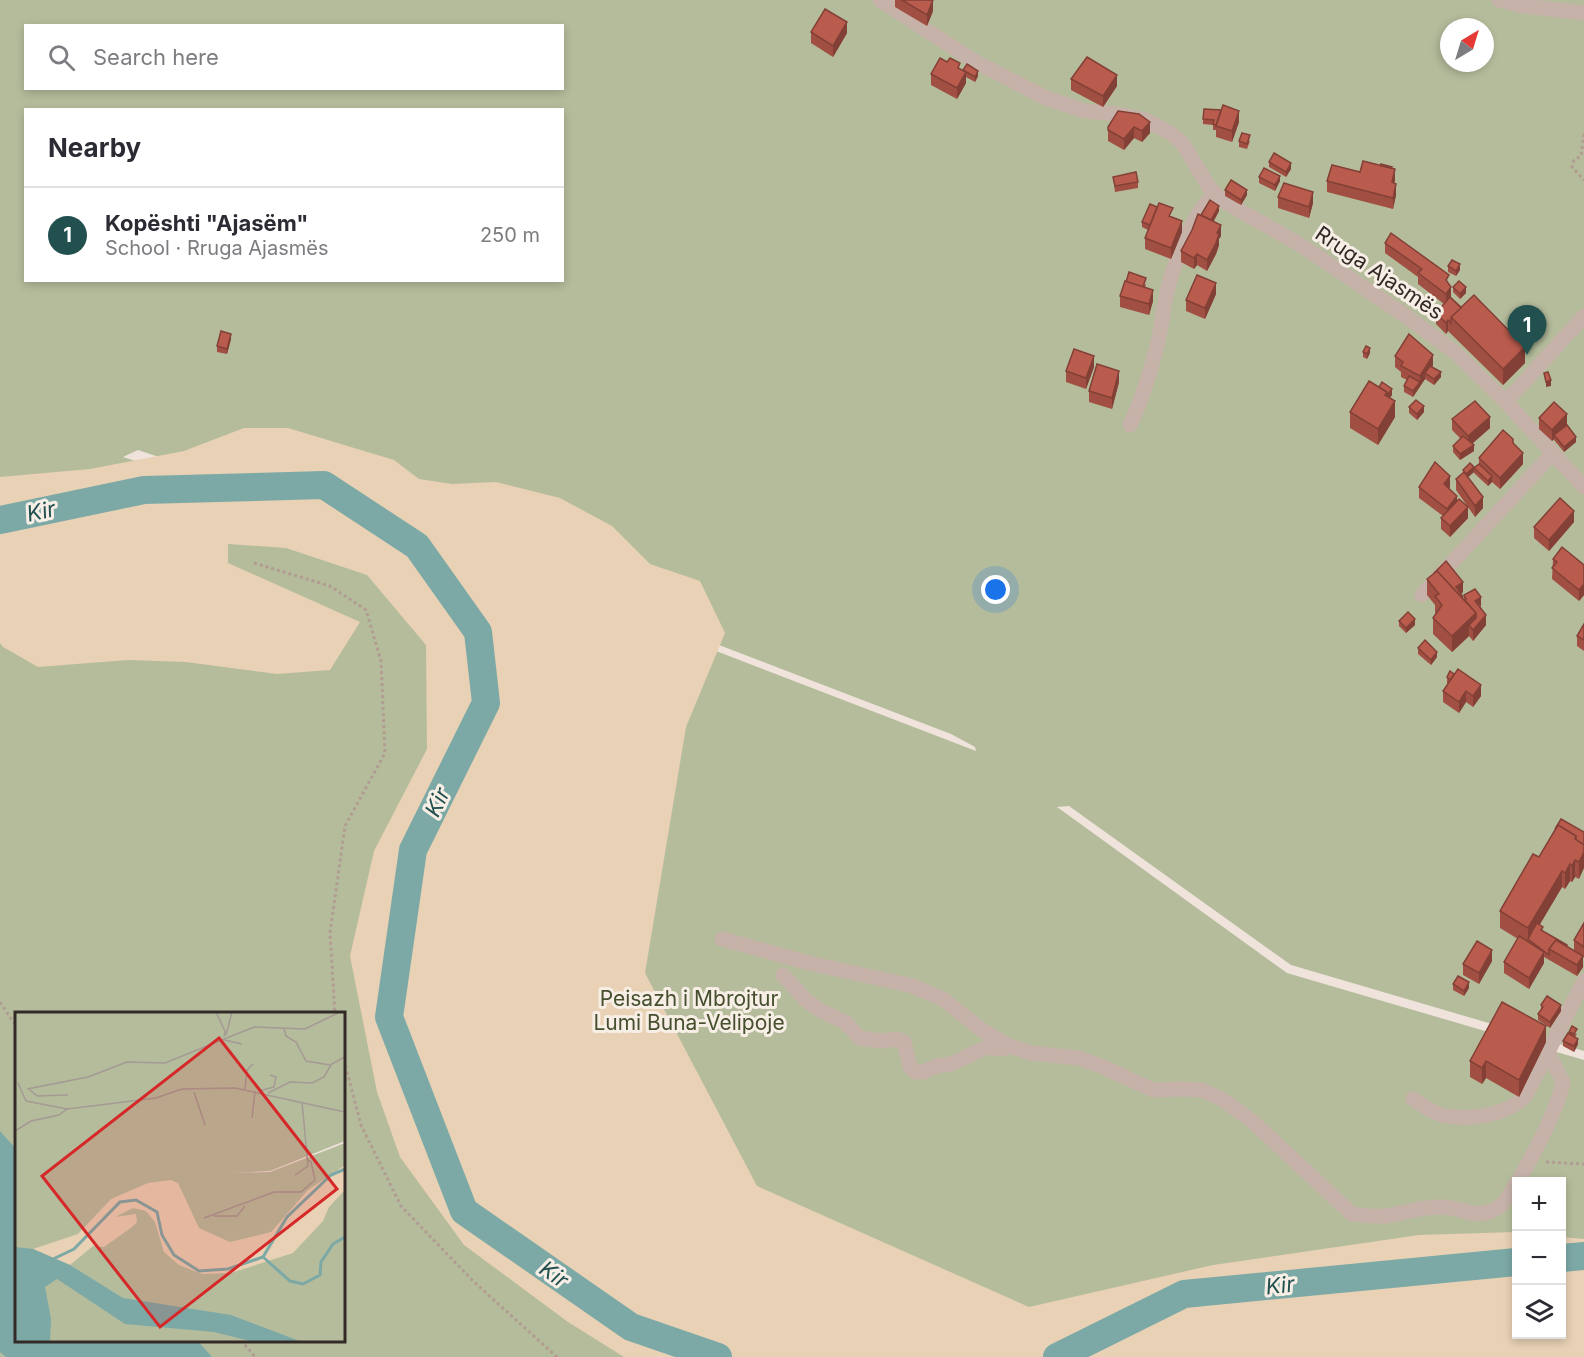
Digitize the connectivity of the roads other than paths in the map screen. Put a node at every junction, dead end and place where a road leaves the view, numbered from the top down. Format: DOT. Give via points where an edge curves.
graph roads {
  1 [pos="879,0"];
  2 [pos="1499,0"];
  3 [pos="1584,13"];
  4 [pos="1216,194"];
  5 [pos="1584,316"];
  6 [pos="1506,402"];
  7 [pos="1130,425"];
  8 [pos="1553,453"];
  9 [pos="1581,478"];
  10 [pos="1422,595"];
  11 [pos="722,939"];
  12 [pos="783,975"];
  13 [pos="1584,981"];
  14 [pos="1009,1046"];
  15 [pos="1548,1052"];
  16 [pos="1413,1099"];
  17 [pos="1520,1177"];
  18 [pos="1512,1190"];
  1 -- 4 [label="street, Rruga Ajasmës" via="974,61 1048,99 1159,126 1183,144"];
  2 -- 3 [label="street"];
  4 -- 6 [label="street, Rruga Ajasmës" via="1235,209 1299,244 1436,337"];
  4 -- 7 [label="street" via="1206,202 1174,266 1157,345"];
  5 -- 6 [label="street"];
  6 -- 8 [label="street, Rruga Ajasmës"];
  8 -- 9 [label="street, Rruga Ajasmës"];
  8 -- 10 [label="street"];
  11 -- 14 [label="street" via="913,986 943,999"];
  12 -- 14 [label="street" via="806,1000 845,1022 860,1038 904,1042 915,1072 951,1064 987,1047"];
  13 -- 15 [label="street"];
  14 -- 18 [label="street" via="1030,1053 1078,1058 1153,1090 1202,1090 1222,1099 1252,1121 1352,1214 1385,1216 1444,1207 1475,1215 1501,1207"];
  15 -- 16 [label="street" via="1521,1101 1497,1112 1455,1117 1428,1110"];
  15 -- 17 [label="street" via="1563,1082 1560,1096"];
}
